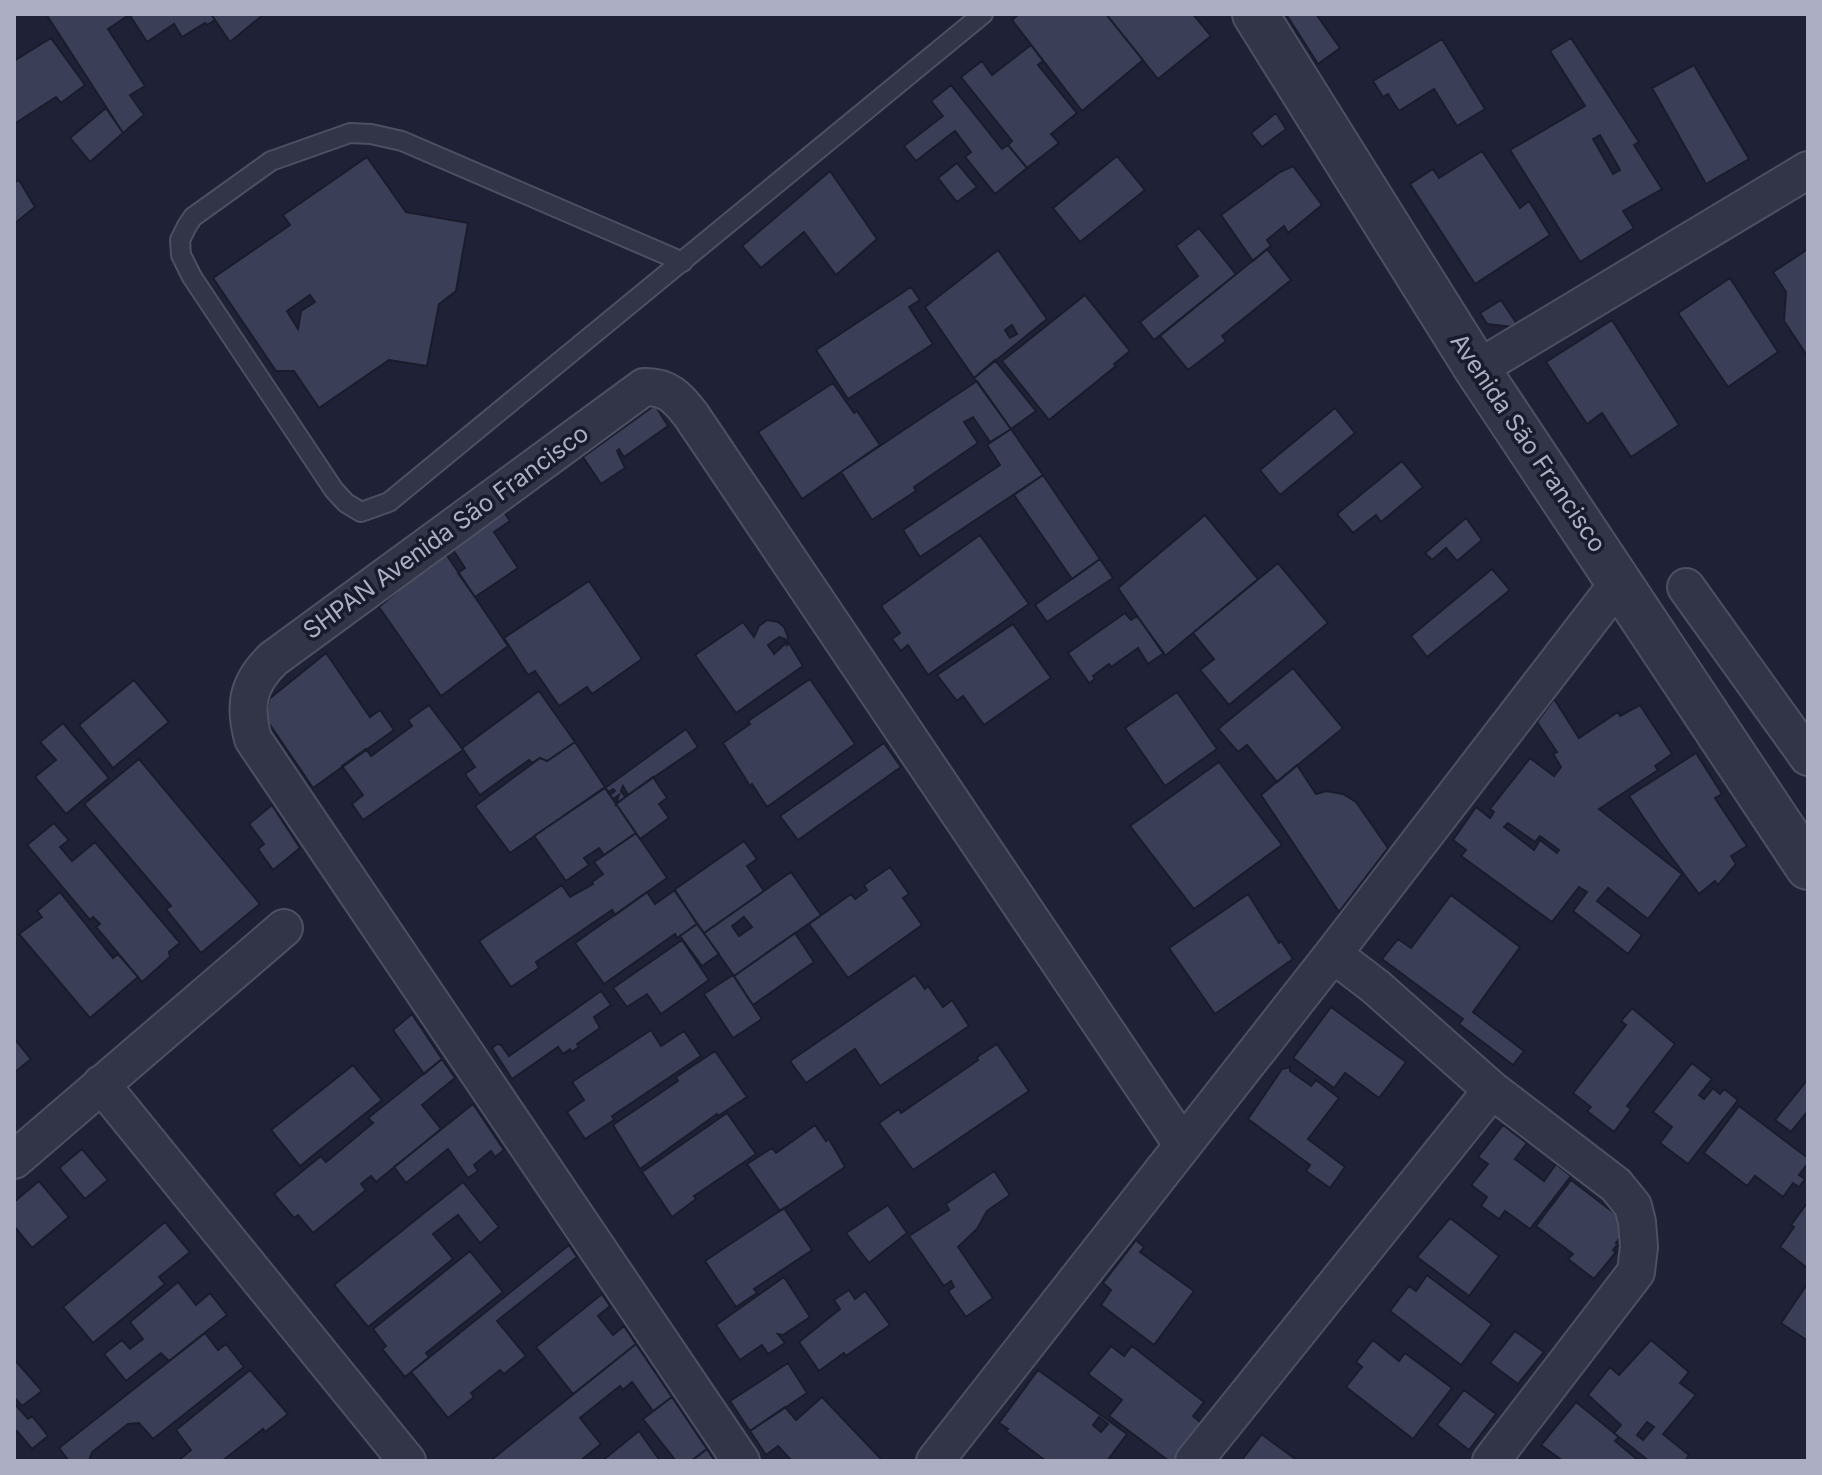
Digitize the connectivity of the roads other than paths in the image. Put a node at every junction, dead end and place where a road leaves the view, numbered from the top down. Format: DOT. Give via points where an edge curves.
graph roads {
  1 [pos="983,14"];
  2 [pos="1255,14"];
  3 [pos="1808,170"];
  4 [pos="683,262"];
  5 [pos="1477,369"];
  6 [pos="1620,581"];
  7 [pos="1686,587"];
  8 [pos="1808,757"];
  9 [pos="1796,827"];
  10 [pos="1808,867"];
  11 [pos="284,928"];
  12 [pos="1333,954"];
  13 [pos="101,1084"];
  14 [pos="1492,1090"];
  15 [pos="1182,1144"];
  16 [pos="14,1160"];
  17 [pos="407,1461"];
  18 [pos="741,1461"];
  19 [pos="935,1461"];
  20 [pos="1194,1461"];
  21 [pos="1491,1461"];
  1 -- 4 [label="lane"];
  2 -- 5 [label="street, Avenida São Francisco"];
  3 -- 5 [label="street"];
  4 -- 4 [label="lane" via="402,141 350,133 271,161 193,217 180,240 192,277 334,490 361,512 389,502"];
  5 -- 6 [label="street, Avenida São Francisco"];
  6 -- 9 [label="street, Avenida São Francisco"];
  6 -- 12 [label="street"];
  7 -- 8 [label="street"];
  9 -- 10 [label="street, Avenida São Francisco"];
  11 -- 13 [label="street"];
  12 -- 14 [label="street"];
  12 -- 15 [label="street"];
  13 -- 16 [label="street"];
  13 -- 17 [label="street"];
  14 -- 20 [label="street"];
  14 -- 21 [label="street" via="1616,1185 1633,1206 1639,1247 1636,1272"];
  15 -- 18 [label="street, SHPAN Avenida São Francisco" via="691,415 669,392 644,387 273,659 257,675 247,716 253,739"];
  15 -- 19 [label="street"];
}
